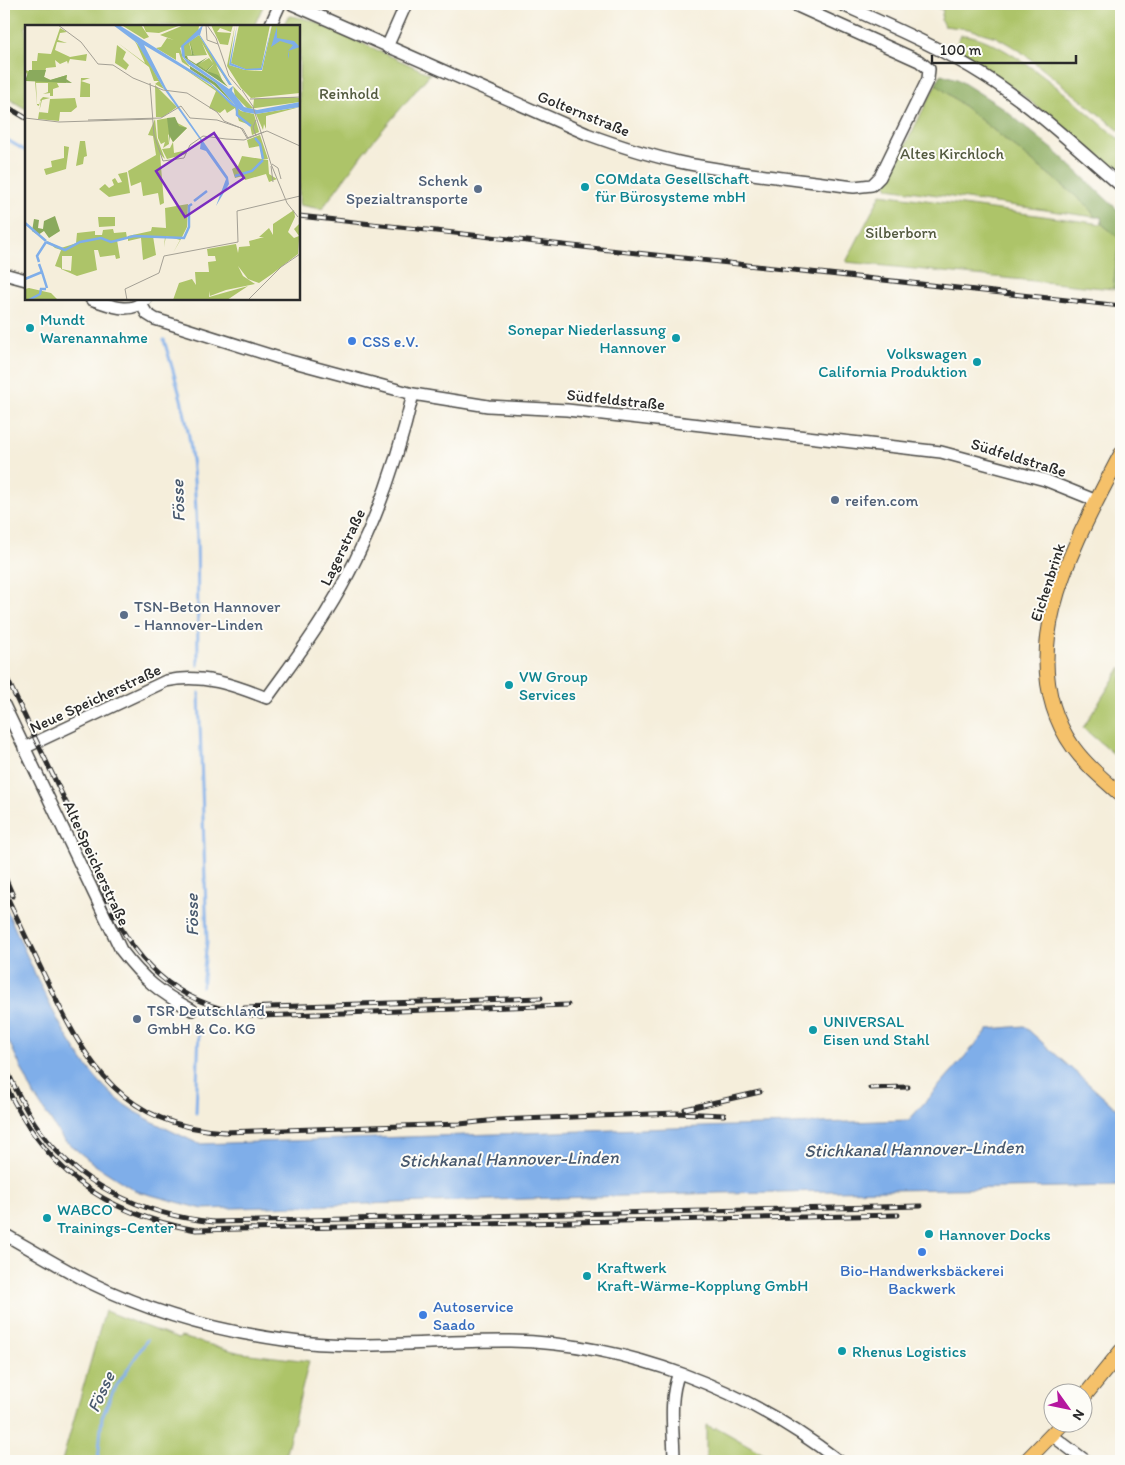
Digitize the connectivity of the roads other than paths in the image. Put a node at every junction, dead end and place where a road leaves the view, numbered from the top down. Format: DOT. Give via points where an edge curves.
graph roads {
  1 [pos="280,4"];
  2 [pos="292,4"];
  3 [pos="406,4"];
  4 [pos="793,4"];
  5 [pos="841,4"];
  6 [pos="270,25"];
  7 [pos="387,47"];
  8 [pos="1121,186"];
  9 [pos="4,274"];
  10 [pos="25,280"];
  11 [pos="95,300"];
  12 [pos="144,301"];
  13 [pos="412,394"];
  14 [pos="1121,454"];
  15 [pos="1097,501"];
  16 [pos="267,698"];
  17 [pos="4,705"];
  18 [pos="24,748"];
  19 [pos="1121,795"];
  20 [pos="192,1010"];
  21 [pos="4,1234"];
  22 [pos="1121,1350"];
  23 [pos="679,1373"];
  24 [pos="1092,1386"];
  25 [pos="1056,1432"];
  26 [pos="1053,1436"];
  27 [pos="674,1461"];
  28 [pos="839,1461"];
  29 [pos="1026,1461"];
  30 [pos="1038,1461"];
  31 [pos="1086,1461"];
  1 -- 6 [label="street"];
  2 -- 7 [label="street, Golternstraße"];
  3 -- 7 [label="street"];
  4 -- 7 [label="street, Golternstraße" via="919,61 929,69 928,79 880,178 872,185 854,187 680,162 627,148 587,134"];
  5 -- 8 [label="street" via="928,43 985,76 1031,109"];
  9 -- 10 [label="street"];
  11 -- 12 [label="street" via="129,309"];
  12 -- 13 [label="street, Südfeldstraße" via="147,314 164,322 279,358"];
  13 -- 15 [label="street, Südfeldstraße" via="488,406 576,411 941,452 1045,480"];
  13 -- 16 [label="street, Lagerstraße" via="387,488 352,567 327,612"];
  14 -- 15 [label="main road, Eichenbrink"];
  15 -- 19 [label="main road, Eichenbrink" via="1052,611 1046,653 1047,672 1053,706 1067,738 1097,774"];
  16 -- 18 [label="street, Neue Speicherstraße" via="206,678 176,679"];
  17 -- 18 [label="street, Alte Speicherstraße"];
  18 -- 20 [label="street, Alte Speicherstraße" via="121,950 140,975 162,994"];
  21 -- 23 [label="street" via="112,1292 224,1330 314,1343 512,1341 625,1357"];
  22 -- 24 [label="main road"];
  23 -- 27 [label="street" via="673,1408"];
  23 -- 28 [label="street" via="731,1394 783,1422"];
  25 -- 26 [label="main road"];
  26 -- 29 [label="main road"];
  26 -- 30 [label="main road"];
  26 -- 31 [label="street"];
}
